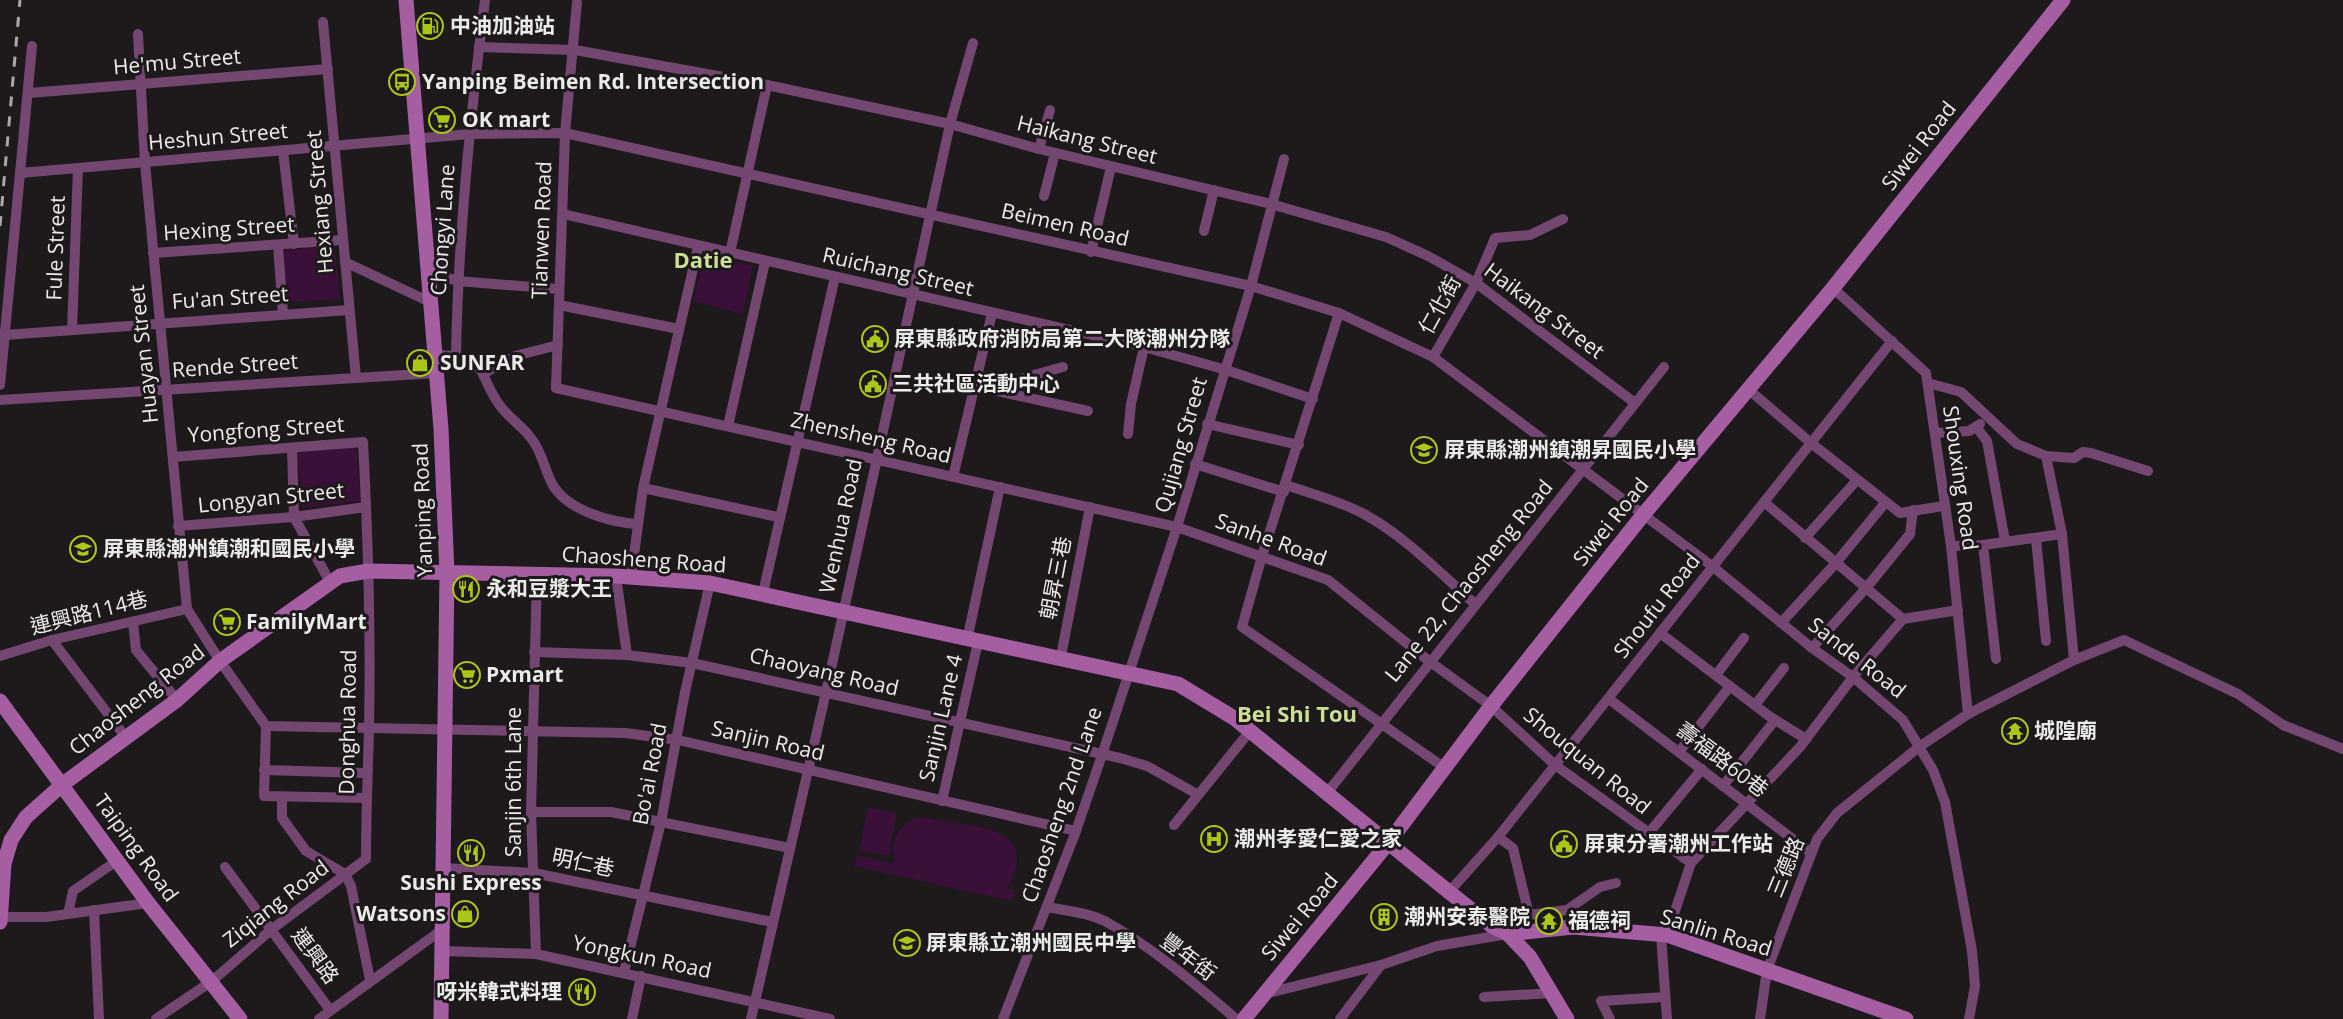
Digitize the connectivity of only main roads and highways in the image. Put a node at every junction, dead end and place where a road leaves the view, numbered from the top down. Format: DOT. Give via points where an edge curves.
graph roads {
  1 [pos="406,0"];
  2 [pos="2063,0"];
  3 [pos="447,573"];
  4 [pos="0,701"];
  5 [pos="63,784"];
  6 [pos="1389,842"];
  7 [pos="1,917"];
  8 [pos="0,922"];
  9 [pos="1508,934"];
  10 [pos="240,1019"];
  11 [pos="441,1019"];
  12 [pos="1244,1019"];
  13 [pos="1567,1019"];
  14 [pos="1906,1019"];
  1 -- 3 [label="main road, Yanping Road" via="436,355"];
  2 -- 6 [label="main road, Siwei Road" via="1833,288 1643,515"];
  3 -- 5 [label="main road, Chaosheng Road" via="368,571 340,576 220,661 177,700"];
  3 -- 6 [label="main road, Chaosheng Road" via="624,576 710,583 1178,684 1250,731"];
  3 -- 11 [label="main road, Yanping Road"];
  4 -- 5 [label="main road, Taiping Road"];
  5 -- 7 [label="main road, Chaosheng Road" via="26,817 11,840 4,864"];
  5 -- 10 [label="main road, Taiping Road" via="148,903"];
  6 -- 9 [label="main road, Chaosheng Road" via="1492,926"];
  6 -- 12 [label="main road, Siwei Road"];
  7 -- 8 [label="main road, Chaosheng Road"];
  9 -- 13 [label="main road" via="1530,957"];
  9 -- 14 [label="main road, Sanlin Road" via="1573,927 1664,935"];
}
